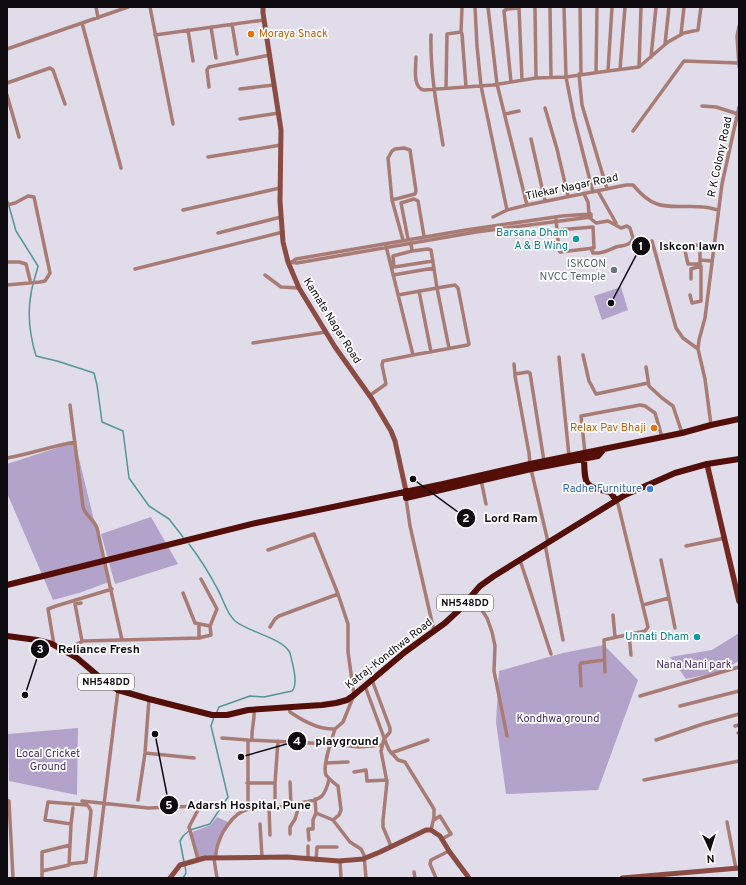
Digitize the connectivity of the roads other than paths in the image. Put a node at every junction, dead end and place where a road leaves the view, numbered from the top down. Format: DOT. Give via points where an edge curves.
graph roads {
  1 [pos="96,7"];
  2 [pos="128,7"];
  3 [pos="150,7"];
  4 [pos="263,7"];
  5 [pos="462,7"];
  6 [pos="475,7"];
  7 [pos="488,7"];
  8 [pos="535,7"];
  9 [pos="550,7"];
  10 [pos="564,7"];
  11 [pos="580,7"];
  12 [pos="596,7"];
  13 [pos="612,7"];
  14 [pos="625,7"];
  15 [pos="641,7"];
  16 [pos="656,7"];
  17 [pos="669,7"];
  18 [pos="684,7"];
  19 [pos="701,7"];
  20 [pos="506,8"];
  21 [pos="519,8"];
  22 [pos="98,18"];
  23 [pos="264,20"];
  24 [pos="82,23"];
  25 [pos="232,24"];
  26 [pos="739,26"];
  27 [pos="211,27"];
  28 [pos="188,30"];
  29 [pos="461,32"];
  30 [pos="681,34"];
  31 [pos="155,35"];
  32 [pos="430,35"];
  33 [pos="738,35"];
  34 [pos="665,44"];
  35 [pos="7,49"];
  36 [pos="237,54"];
  37 [pos="270,55"];
  38 [pos="416,56"];
  39 [pos="651,56"];
  40 [pos="738,56"];
  41 [pos="216,58"];
  42 [pos="194,61"];
  43 [pos="738,63"];
  44 [pos="639,67"];
  45 [pos="739,67"];
  46 [pos="620,69"];
  47 [pos="608,71"];
  48 [pos="596,72"];
  49 [pos="580,74"];
  50 [pos="551,77"];
  51 [pos="566,77"];
  52 [pos="536,78"];
  53 [pos="522,80"];
  54 [pos="7,82"];
  55 [pos="511,82"];
  56 [pos="274,84"];
  57 [pos="497,84"];
  58 [pos="481,86"];
  59 [pos="209,87"];
  60 [pos="466,87"];
  61 [pos="446,88"];
  62 [pos="240,89"];
  63 [pos="433,89"];
  64 [pos="7,95"];
  65 [pos="66,104"];
  66 [pos="702,106"];
  67 [pos="739,107"];
  68 [pos="545,108"];
  69 [pos="519,111"];
  70 [pos="279,113"];
  71 [pos="504,114"];
  72 [pos="738,114"];
  73 [pos="240,119"];
  74 [pos="173,124"];
  75 [pos="633,131"];
  76 [pos="19,137"];
  77 [pos="531,139"];
  78 [pos="281,145"];
  79 [pos="443,145"];
  80 [pos="208,157"];
  81 [pos="121,168"];
  82 [pos="280,188"];
  83 [pos="607,189"];
  84 [pos="598,191"];
  85 [pos="594,192"];
  86 [pos="584,194"];
  87 [pos="568,196"];
  88 [pos="392,200"];
  89 [pos="545,201"];
  90 [pos="9,204"];
  91 [pos="527,205"];
  92 [pos="183,210"];
  93 [pos="507,210"];
  94 [pos="718,210"];
  95 [pos="590,216"];
  96 [pos="282,217"];
  97 [pos="493,217"];
  98 [pos="556,219"];
  99 [pos="616,223"];
  100 [pos="557,230"];
  101 [pos="283,232"];
  102 [pos="218,233"];
  103 [pos="424,236"];
  104 [pos="406,240"];
  105 [pos="652,242"];
  106 [pos="385,243"];
  107 [pos="411,243"];
  108 [pos="386,248"];
  109 [pos="591,248"];
  110 [pos="412,251"];
  111 [pos="341,253"];
  112 [pos="700,260"];
  113 [pos="432,261"];
  114 [pos="712,261"];
  115 [pos="7,262"];
  116 [pos="290,262"];
  117 [pos="434,268"];
  118 [pos="135,269"];
  119 [pos="265,275"];
  120 [pos="393,275"];
  121 [pos="691,279"];
  122 [pos="30,281"];
  123 [pos="7,285"];
  124 [pos="701,285"];
  125 [pos="709,285"];
  126 [pos="299,288"];
  127 [pos="437,288"];
  128 [pos="419,291"];
  129 [pos="690,295"];
  130 [pos="398,296"];
  131 [pos="326,332"];
  132 [pos="253,343"];
  133 [pos="449,348"];
  134 [pos="698,349"];
  135 [pos="431,352"];
  136 [pos="413,355"];
  137 [pos="583,355"];
  138 [pos="559,357"];
  139 [pos="514,364"];
  140 [pos="646,367"];
  141 [pos="515,374"];
  142 [pos="648,383"];
  143 [pos="370,396"];
  144 [pos="70,405"];
  145 [pos="739,419"];
  146 [pos="711,424"];
  147 [pos="682,433"];
  148 [pos="662,437"];
  149 [pos="75,442"];
  150 [pos="569,456"];
  151 [pos="584,456"];
  152 [pos="7,458"];
  153 [pos="739,459"];
  154 [pos="544,461"];
  155 [pos="707,464"];
  156 [pos="530,466"];
  157 [pos="480,480"];
  158 [pos="406,495"];
  159 [pos="616,500"];
  160 [pos="486,504"];
  161 [pos="724,538"];
  162 [pos="547,543"];
  163 [pos="686,546"];
  164 [pos="268,550"];
  165 [pos="520,559"];
  166 [pos="105,560"];
  167 [pos="661,560"];
  168 [pos="201,580"];
  169 [pos="7,585"];
  170 [pos="112,589"];
  171 [pos="183,593"];
  172 [pos="338,594"];
  173 [pos="472,595"];
  174 [pos="669,598"];
  175 [pos="739,601"];
  176 [pos="81,603"];
  177 [pos="643,604"];
  178 [pos="613,615"];
  179 [pos="199,624"];
  180 [pos="210,626"];
  181 [pos="270,627"];
  182 [pos="675,628"];
  183 [pos="434,631"];
  184 [pos="629,634"];
  185 [pos="7,636"];
  186 [pos="615,637"];
  187 [pos="199,638"];
  188 [pos="122,640"];
  189 [pos="563,640"];
  190 [pos="82,641"];
  191 [pos="54,645"];
  192 [pos="69,653"];
  193 [pos="551,654"];
  194 [pos="631,655"];
  195 [pos="604,660"];
  196 [pos="739,667"];
  197 [pos="605,672"];
  198 [pos="372,680"];
  199 [pos="364,686"];
  200 [pos="581,686"];
  201 [pos="118,690"];
  202 [pos="739,691"];
  203 [pos="354,695"];
  204 [pos="640,696"];
  205 [pos="149,699"];
  206 [pos="680,706"];
  207 [pos="289,707"];
  208 [pos="254,710"];
  209 [pos="739,714"];
  210 [pos="335,729"];
  211 [pos="507,736"];
  212 [pos="222,738"];
  213 [pos="384,739"];
  214 [pos="248,740"];
  215 [pos="252,740"];
  216 [pos="428,740"];
  217 [pos="656,740"];
  218 [pos="278,741"];
  219 [pos="330,744"];
  220 [pos="341,745"];
  221 [pos="382,745"];
  222 [pos="145,753"];
  223 [pos="391,753"];
  224 [pos="194,758"];
  225 [pos="739,761"];
  226 [pos="348,762"];
  227 [pos="326,763"];
  228 [pos="354,772"];
  229 [pos="329,779"];
  230 [pos="387,780"];
  231 [pos="644,780"];
  232 [pos="275,782"];
  233 [pos="290,782"];
  234 [pos="247,783"];
  235 [pos="7,800"];
  236 [pos="138,800"];
  237 [pos="315,800"];
  238 [pos="82,802"];
  239 [pos="300,803"];
  240 [pos="103,804"];
  241 [pos="291,805"];
  242 [pos="275,807"];
  243 [pos="73,808"];
  244 [pos="248,808"];
  245 [pos="270,808"];
  246 [pos="316,813"];
  247 [pos="333,820"];
  248 [pos="434,820"];
  249 [pos="727,822"];
  250 [pos="71,824"];
  251 [pos="260,824"];
  252 [pos="431,830"];
  253 [pos="290,834"];
  254 [pos="270,835"];
  255 [pos="442,839"];
  256 [pos="308,840"];
  257 [pos="70,845"];
  258 [pos="308,846"];
  259 [pos="391,846"];
  260 [pos="337,847"];
  261 [pos="449,851"];
  262 [pos="262,857"];
  263 [pos="215,858"];
  264 [pos="308,859"];
  265 [pos="363,859"];
  266 [pos="198,860"];
  267 [pos="316,860"];
  268 [pos="340,861"];
  269 [pos="69,864"];
  270 [pos="738,869"];
  271 [pos="42,871"];
  272 [pos="414,872"];
  273 [pos="676,876"];
  274 [pos="13,878"];
  275 [pos="42,878"];
  276 [pos="94,878"];
  277 [pos="170,878"];
  278 [pos="216,878"];
  279 [pos="341,878"];
  280 [pos="366,878"];
  281 [pos="415,878"];
  282 [pos="436,878"];
  283 [pos="468,878"];
  284 [pos="622,878"];
  1 -- 22 [label="street"];
  2 -- 22 [label="street"];
  3 -- 31 [label="street"];
  4 -- 23 [label="street, Kamate Nagar Road"];
  5 -- 29 [label="street"];
  6 -- 58 [label="street"];
  7 -- 57 [label="street"];
  8 -- 52 [label="street"];
  9 -- 50 [label="street"];
  10 -- 51 [label="street"];
  11 -- 49 [label="street"];
  12 -- 48 [label="street"];
  13 -- 47 [label="street"];
  14 -- 46 [label="street"];
  15 -- 44 [label="street"];
  16 -- 39 [label="street"];
  17 -- 34 [label="street"];
  18 -- 30 [label="street"];
  19 -- 30 [label="street" via="698,30"];
  20 -- 21 [label="street"];
  20 -- 55 [label="street" via="504,11"];
  21 -- 53 [label="street"];
  22 -- 24 [label="street"];
  23 -- 25 [label="street"];
  23 -- 37 [label="street, Kamate Nagar Road"];
  24 -- 35 [label="street"];
  24 -- 81 [label="street"];
  25 -- 27 [label="street"];
  25 -- 36 [label="street"];
  26 -- 33 [label="street"];
  27 -- 28 [label="street"];
  27 -- 41 [label="street"];
  28 -- 31 [label="street"];
  28 -- 42 [label="street"];
  29 -- 60 [label="street"];
  29 -- 61 [label="street" via="447,34"];
  30 -- 34 [label="street"];
  31 -- 74 [label="street"];
  32 -- 63 [label="street"];
  33 -- 40 [label="street"];
  34 -- 39 [label="street"];
  37 -- 56 [label="street, Kamate Nagar Road"];
  37 -- 59 [label="street" via="209,67"];
  38 -- 63 [label="street" via="417,86 420,89"];
  39 -- 44 [label="street"];
  40 -- 43 [label="street"];
  43 -- 45 [label="street"];
  43 -- 75 [label="street" via="684,61"];
  44 -- 46 [label="street"];
  46 -- 47 [label="street"];
  47 -- 48 [label="street"];
  48 -- 49 [label="street"];
  49 -- 51 [label="street"];
  49 -- 83 [label="street" via="582,105"];
  50 -- 51 [label="street"];
  50 -- 52 [label="street"];
  51 -- 85 [label="street"];
  52 -- 53 [label="street"];
  53 -- 55 [label="street"];
  54 -- 65 [label="street" via="50,68"];
  55 -- 57 [label="street"];
  56 -- 62 [label="street"];
  56 -- 70 [label="street, Kamate Nagar Road"];
  57 -- 58 [label="street"];
  57 -- 71 [label="street"];
  58 -- 60 [label="street"];
  58 -- 93 [label="street"];
  60 -- 61 [label="street"];
  61 -- 63 [label="street"];
  63 -- 79 [label="street"];
  64 -- 76 [label="street"];
  66 -- 72 [label="street" via="716,106"];
  67 -- 72 [label="street, R K Colony Road"];
  68 -- 87 [label="street"];
  69 -- 71 [label="street"];
  70 -- 73 [label="street"];
  70 -- 78 [label="street, Kamate Nagar Road"];
  71 -- 91 [label="street"];
  72 -- 94 [label="street, R K Colony Road"];
  77 -- 89 [label="street"];
  78 -- 80 [label="street"];
  78 -- 82 [label="street, Kamate Nagar Road"];
  82 -- 92 [label="street"];
  82 -- 96 [label="street, Kamate Nagar Road"];
  83 -- 84 [label="street, Tilekar Nagar Road"];
  83 -- 94 [label="street, Tilekar Nagar Road" via="633,184 650,201 657,204"];
  84 -- 85 [label="street, Tilekar Nagar Road"];
  84 -- 99 [label="street"];
  85 -- 86 [label="street, Tilekar Nagar Road"];
  86 -- 87 [label="street, Tilekar Nagar Road"];
  86 -- 95 [label="street"];
  87 -- 89 [label="street, Tilekar Nagar Road"];
  88 -- 88 [label="street" via="388,158 395,149 404,148 410,150 416,191 415,194"];
  88 -- 104 [label="street"];
  89 -- 91 [label="street, Tilekar Nagar Road"];
  90 -- 122 [label="street" via="28,196 34,197 36,201 50,273 45,281"];
  91 -- 93 [label="street, Tilekar Nagar Road"];
  93 -- 97 [label="street, Tilekar Nagar Road"];
  94 -- 114 [label="street"];
  95 -- 98 [label="street"];
  95 -- 109 [label="street" via="596,224 608,221 621,228 627,226 633,238 627,245 609,251 594,253"];
  96 -- 101 [label="street, Kamate Nagar Road"];
  96 -- 102 [label="street"];
  98 -- 100 [label="street"];
  98 -- 103 [label="street"];
  98 -- 107 [label="street"];
  100 -- 109 [label="street" via="560,252"];
  100 -- 109 [label="street" via="593,227 594,248"];
  101 -- 116 [label="street, Kamate Nagar Road"];
  101 -- 118 [label="street"];
  103 -- 104 [label="street"];
  103 -- 104 [label="street" via="418,201 414,199 401,203"];
  104 -- 106 [label="street"];
  105 -- 134 [label="street" via="676,328 683,338"];
  106 -- 108 [label="street"];
  106 -- 111 [label="street"];
  107 -- 108 [label="street"];
  107 -- 110 [label="street"];
  108 -- 111 [label="street"];
  108 -- 120 [label="street"];
  110 -- 113 [label="street" via="430,249"];
  110 -- 113 [label="street" via="394,256 394,267"];
  111 -- 116 [label="street"];
  112 -- 112 [label="street" via="700,264 688,264 684,246 700,245"];
  112 -- 114 [label="street"];
  113 -- 117 [label="street"];
  114 -- 125 [label="street"];
  115 -- 122 [label="street" via="26,264"];
  116 -- 126 [label="street, Kamate Nagar Road"];
  117 -- 120 [label="street"];
  117 -- 127 [label="street"];
  119 -- 126 [label="street" via="281,287"];
  120 -- 130 [label="street"];
  121 -- 124 [label="street" via="691,269 701,266"];
  122 -- 123 [label="street"];
  124 -- 125 [label="street"];
  124 -- 129 [label="street" via="701,301 692,303"];
  125 -- 134 [label="street"];
  126 -- 131 [label="street, Kamate Nagar Road"];
  127 -- 128 [label="street"];
  127 -- 133 [label="street"];
  127 -- 133 [label="street" via="457,286 469,342 468,345"];
  128 -- 130 [label="street"];
  128 -- 135 [label="street"];
  130 -- 136 [label="street"];
  131 -- 132 [label="street"];
  131 -- 143 [label="street, Kamate Nagar Road"];
  133 -- 135 [label="street"];
  134 -- 146 [label="street"];
  135 -- 136 [label="street"];
  136 -- 143 [label="street" via="383,361 386,384"];
  137 -- 142 [label="street" via="589,381 596,394"];
  138 -- 150 [label="street"];
  139 -- 141 [label="street"];
  140 -- 142 [label="street"];
  141 -- 154 [label="street" via="530,373"];
  141 -- 156 [label="street"];
  142 -- 147 [label="street" via="673,406"];
  143 -- 158 [label="street, Kamate Nagar Road" via="395,442"];
  144 -- 149 [label="street"];
  145 -- 146 [label="highway"];
  146 -- 147 [label="highway"];
  147 -- 148 [label="highway"];
  148 -- 151 [label="highway" via="604,449"];
  148 -- 151 [label="street" via="655,413 645,406 581,416"];
  149 -- 152 [label="street"];
  149 -- 166 [label="street" via="83,507 85,514 97,528"];
  150 -- 151 [label="highway"];
  150 -- 154 [label="highway"];
  151 -- 156 [label="highway"];
  151 -- 159 [label="highway" via="585,481 588,486 610,492"];
  153 -- 155 [label="highway, Katraj-Kondhwa Road"];
  154 -- 156 [label="highway"];
  155 -- 159 [label="highway, Katraj-Kondhwa Road / NH548DD" via="664,477"];
  155 -- 161 [label="main road"];
  156 -- 157 [label="highway"];
  156 -- 158 [label="highway"];
  156 -- 162 [label="street"];
  157 -- 158 [label="highway"];
  157 -- 160 [label="street"];
  158 -- 166 [label="highway" via="256,523"];
  158 -- 183 [label="street, Kamate Nagar Road" via="410,526"];
  159 -- 162 [label="highway, Katraj-Kondhwa Road / NH548DD"];
  159 -- 177 [label="street"];
  161 -- 163 [label="street"];
  161 -- 175 [label="main road"];
  162 -- 165 [label="highway, Katraj-Kondhwa Road / NH548DD"];
  162 -- 189 [label="street"];
  164 -- 172 [label="street" via="314,534"];
  165 -- 173 [label="highway, Katraj-Kondhwa Road / NH548DD" via="480,586"];
  165 -- 193 [label="street"];
  166 -- 169 [label="highway"];
  166 -- 170 [label="street"];
  167 -- 174 [label="street"];
  168 -- 180 [label="street" via="217,609"];
  170 -- 188 [label="street"];
  170 -- 191 [label="street" via="48,609"];
  171 -- 179 [label="street" via="195,623"];
  172 -- 181 [label="street" via="279,616"];
  172 -- 203 [label="street" via="348,624 348,652"];
  173 -- 183 [label="highway, Katraj-Kondhwa Road / NH548DD"];
  173 -- 211 [label="street" via="487,618 492,632 495,646 494,671"];
  174 -- 177 [label="street"];
  174 -- 182 [label="street"];
  176 -- 190 [label="street" via="75,604"];
  177 -- 184 [label="street" via="648,629"];
  178 -- 186 [label="street"];
  179 -- 180 [label="street"];
  179 -- 187 [label="street"];
  180 -- 187 [label="street" via="211,635"];
  183 -- 198 [label="highway, Katraj-Kondhwa Road / NH548DD"];
  184 -- 186 [label="street"];
  184 -- 194 [label="street"];
  185 -- 191 [label="highway, NH548DD"];
  186 -- 195 [label="street" via="604,640"];
  187 -- 188 [label="street"];
  188 -- 190 [label="street"];
  190 -- 192 [label="street"];
  191 -- 192 [label="highway, NH548DD"];
  192 -- 201 [label="highway, NH548DD"];
  195 -- 197 [label="street"];
  195 -- 200 [label="street" via="581,663"];
  196 -- 204 [label="street"];
  198 -- 199 [label="highway, Katraj-Kondhwa Road / NH548DD"];
  198 -- 213 [label="street" via="390,728"];
  199 -- 203 [label="highway, Katraj-Kondhwa Road / NH548DD"];
  199 -- 213 [label="street"];
  201 -- 205 [label="highway, NH548DD"];
  201 -- 240 [label="street"];
  202 -- 206 [label="street"];
  203 -- 207 [label="highway, Katraj-Kondhwa Road / NH548DD" via="347,700 322,706"];
  203 -- 210 [label="street" via="343,722"];
  205 -- 208 [label="highway, Katraj-Kondhwa Road / NH548DD" via="220,716"];
  205 -- 222 [label="street"];
  207 -- 208 [label="highway, Katraj-Kondhwa Road / NH548DD"];
  207 -- 210 [label="street" via="290,712 311,724"];
  208 -- 215 [label="street"];
  209 -- 217 [label="street"];
  210 -- 219 [label="street"];
  212 -- 214 [label="street"];
  213 -- 221 [label="street"];
  213 -- 223 [label="street"];
  214 -- 215 [label="street"];
  214 -- 234 [label="street"];
  215 -- 218 [label="street"];
  216 -- 223 [label="street"];
  218 -- 219 [label="street"];
  218 -- 232 [label="street"];
  219 -- 227 [label="street"];
  220 -- 221 [label="street"];
  221 -- 230 [label="street"];
  222 -- 224 [label="street"];
  222 -- 236 [label="street"];
  223 -- 248 [label="street" via="398,760 405,762 412,772 434,810"];
  225 -- 231 [label="street"];
  226 -- 227 [label="street"];
  227 -- 229 [label="street" via="326,775"];
  228 -- 230 [label="street" via="366,770 367,781"];
  229 -- 237 [label="street" via="323,795"];
  229 -- 247 [label="street" via="338,786 341,810"];
  230 -- 259 [label="street" via="383,827"];
  232 -- 234 [label="street"];
  232 -- 242 [label="street"];
  233 -- 241 [label="street"];
  234 -- 244 [label="street"];
  235 -- 274 [label="street"];
  237 -- 239 [label="street"];
  237 -- 246 [label="street"];
  238 -- 240 [label="street"];
  239 -- 241 [label="street"];
  239 -- 253 [label="street" via="290,827"];
  240 -- 266 [label="street" via="148,808 200,806 190,831"];
  240 -- 276 [label="street"];
  241 -- 242 [label="street"];
  242 -- 245 [label="street"];
  243 -- 250 [label="street"];
  244 -- 245 [label="street"];
  244 -- 263 [label="street" via="230,821 219,840"];
  245 -- 254 [label="street"];
  246 -- 247 [label="street"];
  246 -- 256 [label="street" via="313,829 308,829"];
  247 -- 265 [label="street" via="350,842 361,850"];
  248 -- 252 [label="street"];
  248 -- 255 [label="street" via="440,816 451,834"];
  249 -- 270 [label="street"];
  250 -- 257 [label="street"];
  250 -- 269 [label="street" via="45,820 48,802 90,807 86,862"];
  251 -- 262 [label="street"];
  252 -- 255 [label="street"];
  252 -- 259 [label="street"];
  255 -- 261 [label="street"];
  257 -- 269 [label="street"];
  257 -- 271 [label="street" via="42,852"];
  258 -- 264 [label="street"];
  259 -- 265 [label="street"];
  260 -- 267 [label="street" via="317,847"];
  261 -- 282 [label="street" via="431,860 430,864"];
  261 -- 283 [label="street"];
  262 -- 263 [label="street"];
  262 -- 264 [label="street"];
  263 -- 266 [label="street"];
  263 -- 278 [label="street"];
  264 -- 267 [label="street"];
  265 -- 268 [label="street"];
  265 -- 280 [label="street"];
  266 -- 277 [label="street" via="180,865"];
  267 -- 268 [label="street"];
  268 -- 279 [label="street"];
  269 -- 271 [label="street"];
  270 -- 273 [label="street"];
  271 -- 275 [label="street"];
  272 -- 281 [label="street"];
  273 -- 284 [label="street"];
}
